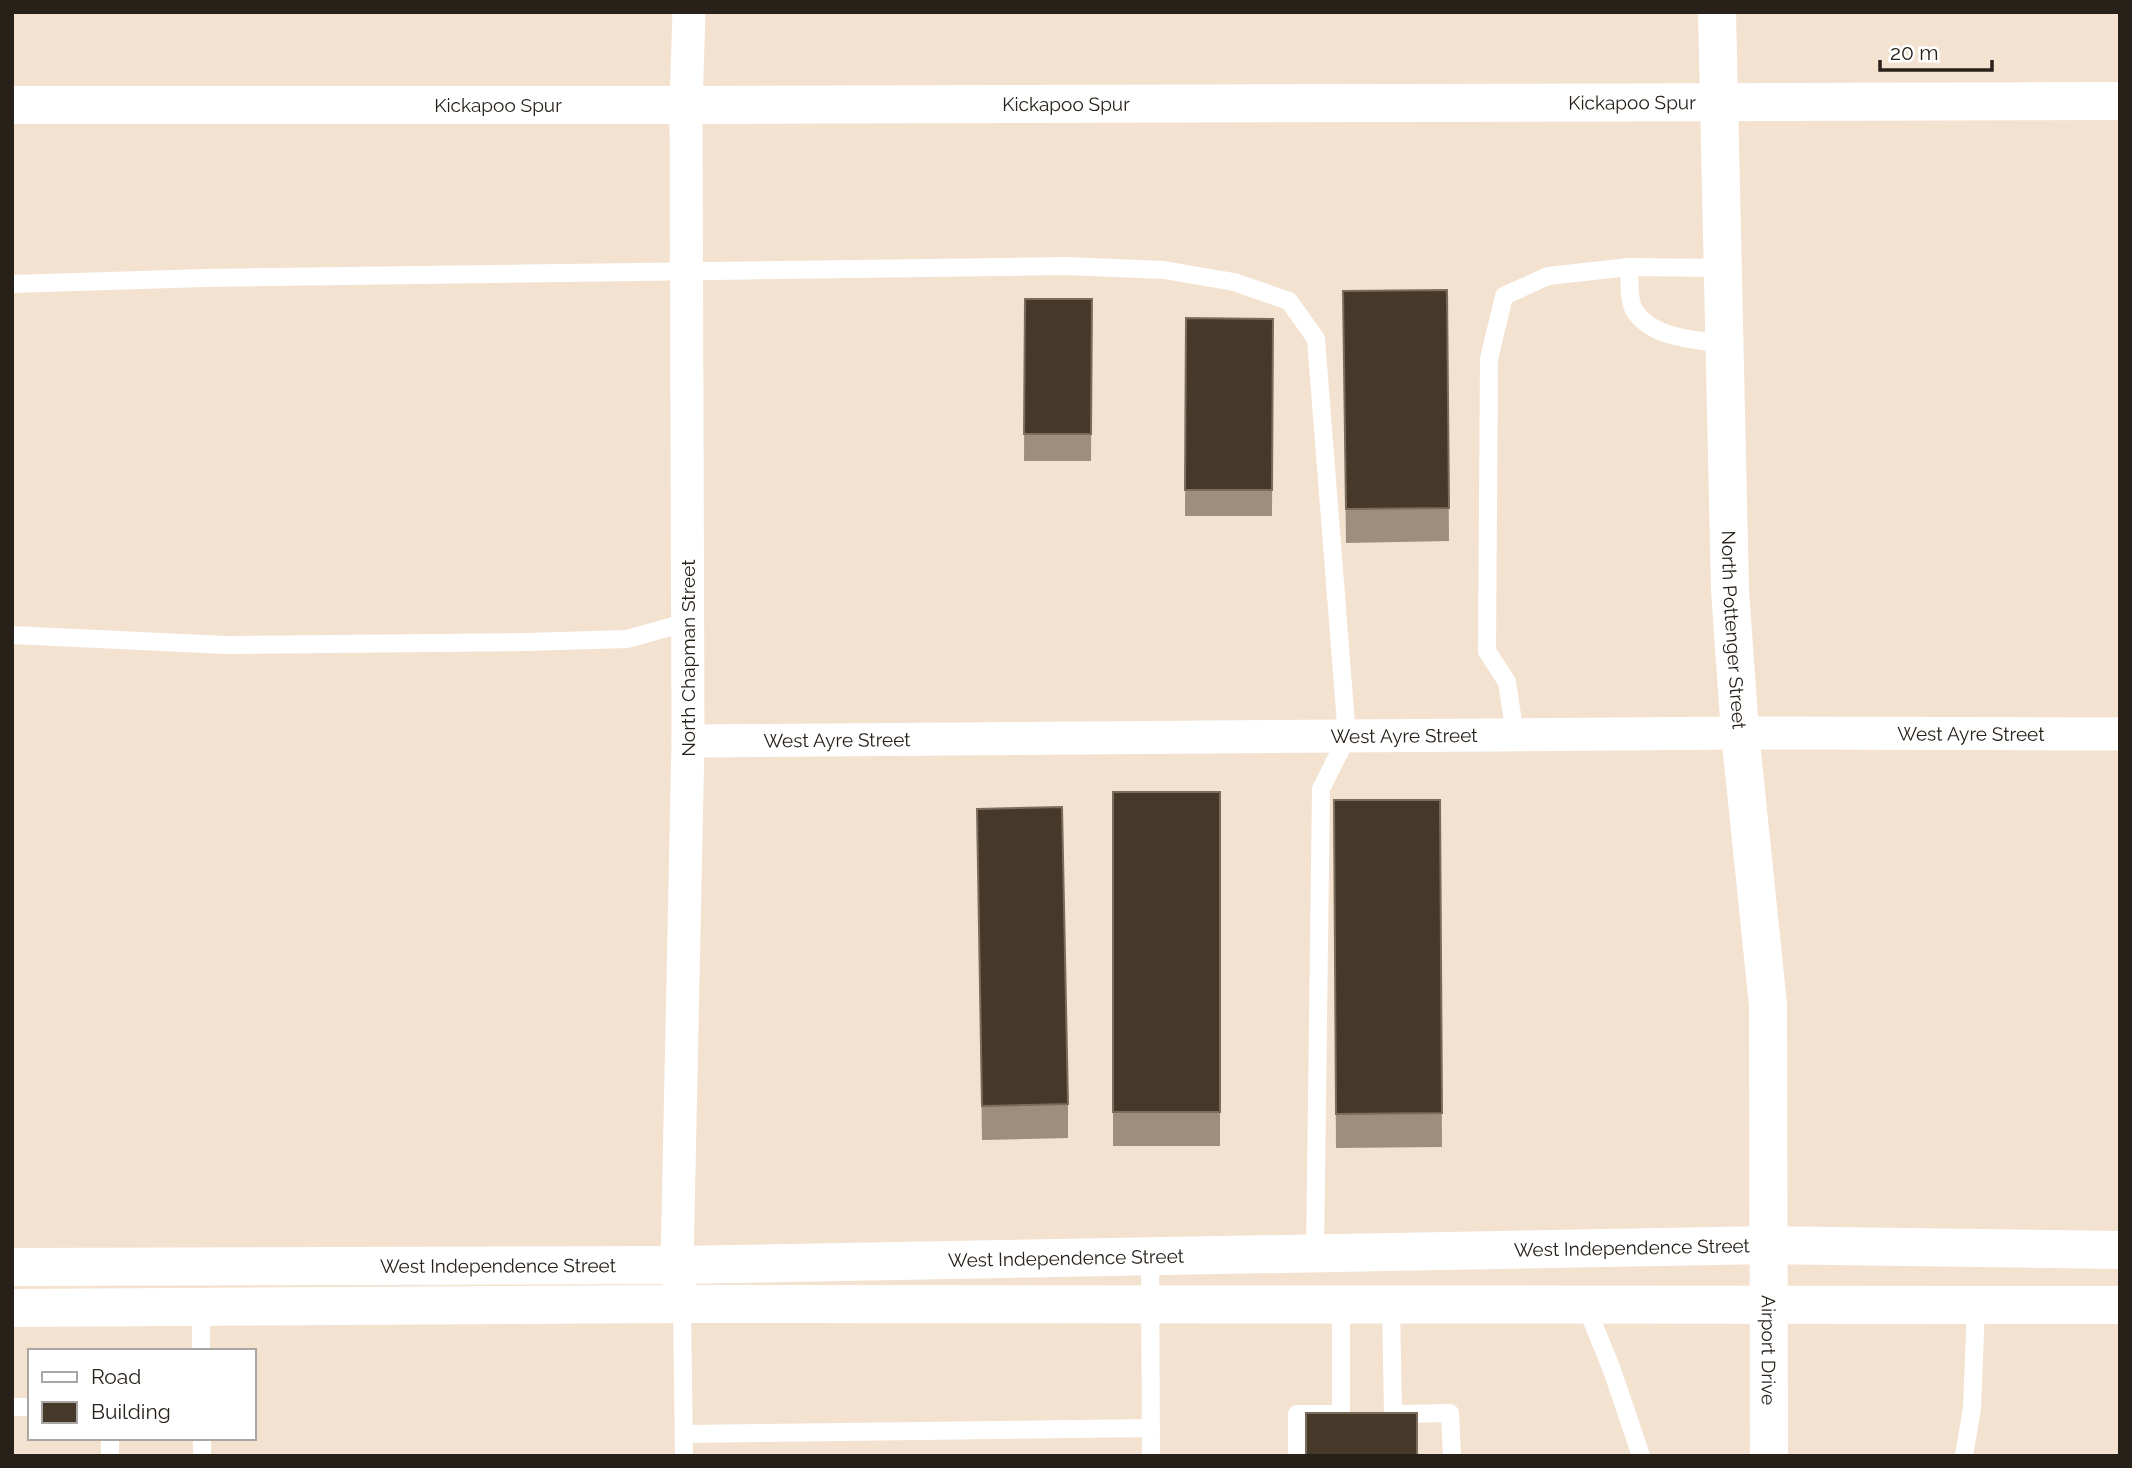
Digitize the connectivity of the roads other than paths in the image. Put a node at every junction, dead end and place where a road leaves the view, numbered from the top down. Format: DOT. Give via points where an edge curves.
graph roads {
  1 [pos="690,12"];
  2 [pos="1717,12"];
  3 [pos="1717,101"];
  4 [pos="2120,101"];
  5 [pos="12,105"];
  6 [pos="686,105"];
  7 [pos="1629,267"];
  8 [pos="1722,268"];
  9 [pos="687,271"];
  10 [pos="12,284"];
  11 [pos="1723,344"];
  12 [pos="688,622"];
  13 [pos="12,635"];
  14 [pos="1740,733"];
  15 [pos="2120,734"];
  16 [pos="1515,735"];
  17 [pos="1347,737"];
  18 [pos="688,741"];
  19 [pos="1769,1245"];
  20 [pos="2120,1250"];
  21 [pos="1315,1255"];
  22 [pos="1150,1257"];
  23 [pos="677,1265"];
  24 [pos="201,1266"];
  25 [pos="12,1267"];
  26 [pos="682,1304"];
  27 [pos="1149,1304"];
  28 [pos="1341,1305"];
  29 [pos="1391,1305"];
  30 [pos="2120,1305"];
  31 [pos="1586,1306"];
  32 [pos="1768,1306"];
  33 [pos="1976,1306"];
  34 [pos="201,1307"];
  35 [pos="12,1308"];
  36 [pos="201,1349"];
  37 [pos="1341,1414"];
  38 [pos="1360,1414"];
  39 [pos="1151,1428"];
  40 [pos="684,1434"];
  41 [pos="684,1456"];
  42 [pos="1151,1456"];
  43 [pos="1297,1456"];
  44 [pos="1452,1456"];
  45 [pos="1642,1456"];
  46 [pos="1769,1456"];
  47 [pos="1964,1456"];
  1 -- 6 [label="street, North Chapman Street"];
  2 -- 3 [label="street, North Pottenger Street"];
  3 -- 4 [label="street, Kickapoo Spur"];
  3 -- 6 [label="street, Kickapoo Spur"];
  3 -- 8 [label="street, North Pottenger Street"];
  5 -- 6 [label="street, Kickapoo Spur"];
  6 -- 9 [label="street, North Chapman Street"];
  7 -- 8 [label="lane"];
  7 -- 11 [label="lane" via="1634,309 1647,323 1671,335"];
  7 -- 16 [label="lane" via="1548,276 1504,296 1489,359 1487,651 1507,682"];
  8 -- 11 [label="street, North Pottenger Street"];
  9 -- 10 [label="lane"];
  9 -- 12 [label="street, North Chapman Street"];
  9 -- 17 [label="lane" via="1164,270 1234,282 1289,301 1316,339"];
  11 -- 14 [label="street, North Pottenger Street" via="1730,590"];
  12 -- 13 [label="lane" via="626,639 526,642 226,645"];
  12 -- 18 [label="street, North Chapman Street"];
  14 -- 15 [label="street, West Ayre Street"];
  14 -- 16 [label="street, West Ayre Street"];
  14 -- 19 [label="street, North Pottenger Street" via="1768,1005"];
  16 -- 17 [label="street, West Ayre Street"];
  17 -- 18 [label="street, West Ayre Street"];
  17 -- 21 [label="lane" via="1321,789"];
  18 -- 23 [label="street, North Chapman Street"];
  19 -- 20 [label="street, West Independence Street"];
  19 -- 21 [label="street, West Independence Street"];
  19 -- 32 [label="street, Airport Drive"];
  21 -- 22 [label="street, West Independence Street"];
  22 -- 23 [label="street, West Independence Street"];
  22 -- 27 [label="lane"];
  23 -- 24 [label="street, West Independence Street"];
  23 -- 26 [label="street, North Chapman Street"];
  24 -- 25 [label="street, West Independence Street"];
  24 -- 34 [label="lane"];
  26 -- 27 [label="street, West Independence Street"];
  26 -- 34 [label="street, West Independence Street"];
  26 -- 40 [label="lane"];
  27 -- 28 [label="street, West Independence Street"];
  27 -- 39 [label="lane"];
  28 -- 29 [label="street, West Independence Street"];
  28 -- 37 [label="lane"];
  29 -- 31 [label="street, West Independence Street"];
  29 -- 44 [label="lane" via="1387,1414 1450,1413"];
  30 -- 33 [label="street, West Independence Street"];
  31 -- 32 [label="street, West Independence Street"];
  31 -- 45 [label="lane"];
  32 -- 33 [label="street, West Independence Street"];
  32 -- 46 [label="street, Airport Drive"];
  33 -- 47 [label="lane" via="1972,1408"];
  34 -- 35 [label="street, West Independence Street"];
  34 -- 36 [label="lane"];
  37 -- 38 [label="lane"];
  37 -- 43 [label="lane" via="1297,1414"];
  39 -- 40 [label="lane"];
  39 -- 42 [label="lane"];
  40 -- 41 [label="lane"];
}
